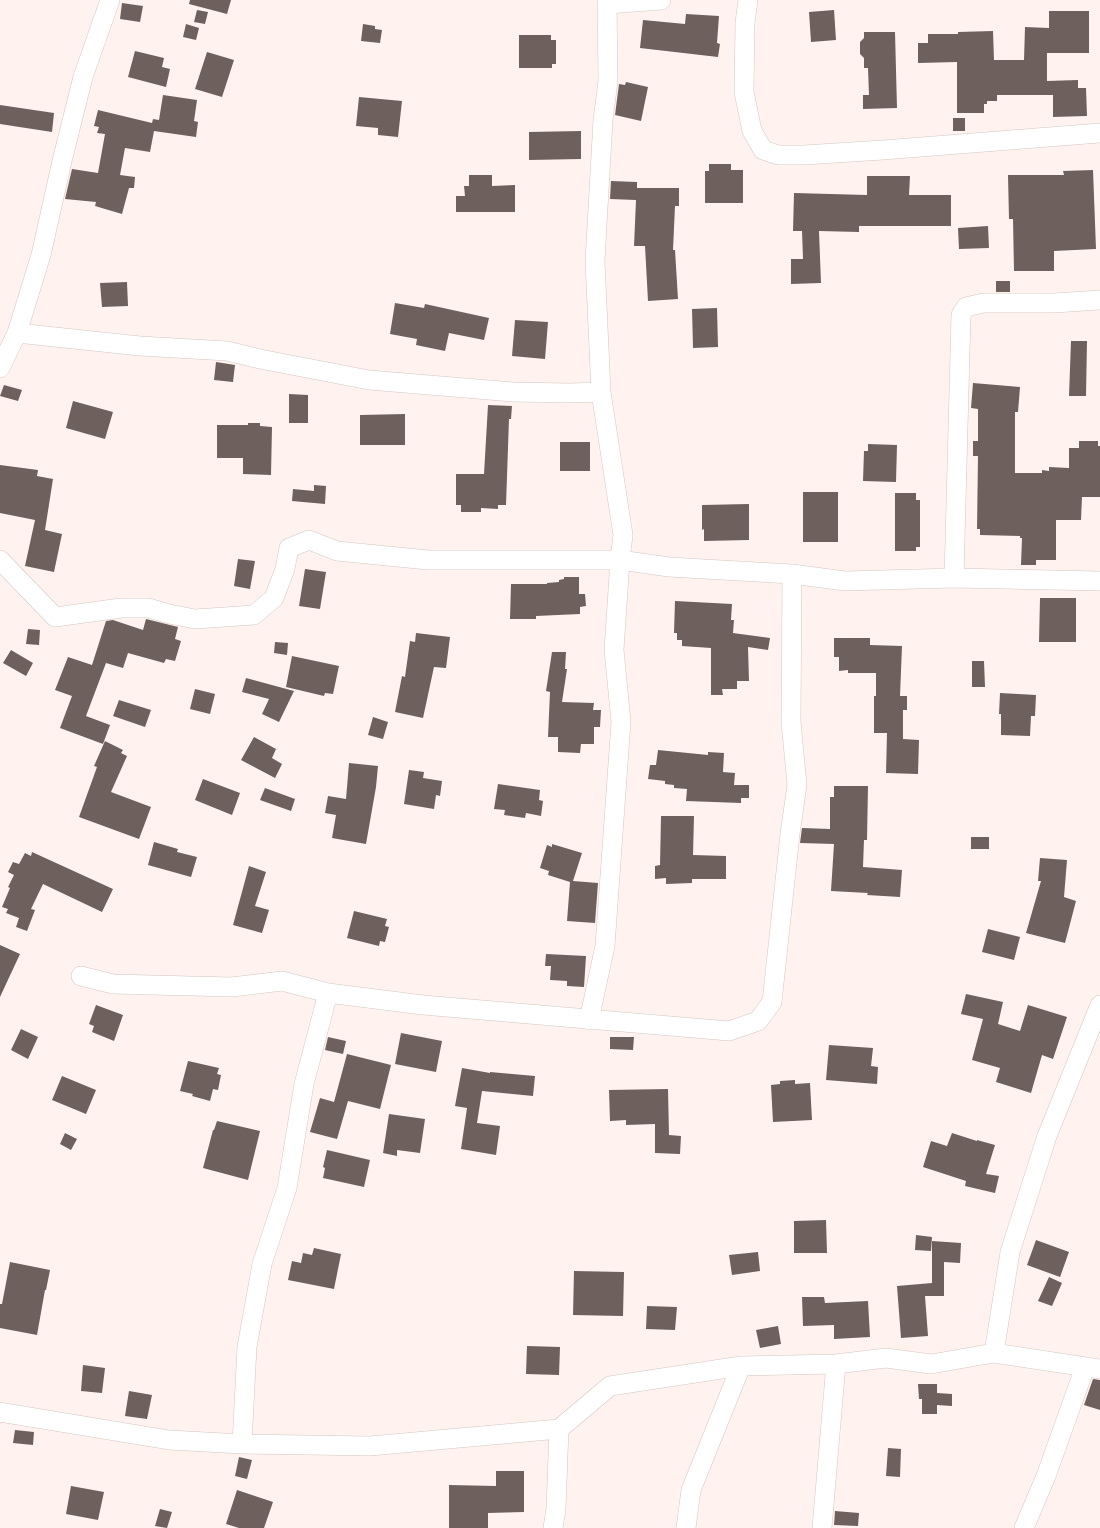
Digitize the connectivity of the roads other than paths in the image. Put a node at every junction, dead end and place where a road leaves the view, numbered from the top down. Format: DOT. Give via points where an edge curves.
graph roads {
  1 [pos="110,0"];
  2 [pos="661,0"];
  3 [pos="748,0"];
  4 [pos="608,2"];
  5 [pos="1100,133"];
  6 [pos="1100,300"];
  7 [pos="17,333"];
  8 [pos="0,368"];
  9 [pos="601,392"];
  10 [pos="0,560"];
  11 [pos="620,560"];
  12 [pos="792,574"];
  13 [pos="954,578"];
  14 [pos="1100,581"];
  15 [pos="81,976"];
  16 [pos="328,993"];
  17 [pos="1100,1005"];
  18 [pos="589,1020"];
  19 [pos="994,1353"];
  20 [pos="836,1364"];
  21 [pos="741,1366"];
  22 [pos="1092,1368"];
  23 [pos="0,1412"];
  24 [pos="559,1429"];
  25 [pos="242,1444"];
  26 [pos="553,1528"];
  27 [pos="686,1528"];
  28 [pos="822,1528"];
  29 [pos="1024,1528"];
  1 -- 7 [label="street" via="83,77 41,255"];
  2 -- 4 [label="street"];
  3 -- 5 [label="street" via="744,92 752,131 763,150 778,155 804,155"];
  4 -- 9 [label="street" via="608,81 594,261"];
  6 -- 13 [label="street" via="983,303 966,307 961,316"];
  7 -- 8 [label="street"];
  7 -- 9 [label="street" via="228,351 369,380 513,392"];
  9 -- 11 [label="street" via="623,535"];
  10 -- 11 [label="street" via="55,617 121,608 149,608 195,619 254,615 274,598 289,548 310,540 337,551 428,560"];
  11 -- 12 [label="street" via="669,567"];
  11 -- 18 [label="street" via="614,650 621,722 605,946"];
  12 -- 13 [label="street" via="846,581"];
  12 -- 18 [label="street" via="791,722 797,785 772,1002 758,1021 729,1031"];
  13 -- 14 [label="street"];
  15 -- 16 [label="street" via="113,984 151,986 282,982"];
  16 -- 18 [label="street" via="423,1006"];
  16 -- 25 [label="street" via="304,1084 287,1188 262,1264 247,1346"];
  17 -- 19 [label="street" via="1047,1136 1010,1252"];
  19 -- 20 [label="street" via="931,1364 886,1358"];
  19 -- 22 [label="street"];
  20 -- 21 [label="street"];
  20 -- 28 [label="street"];
  21 -- 24 [label="street" via="610,1386"];
  21 -- 27 [label="street" via="691,1490"];
  22 -- 29 [label="street"];
  23 -- 25 [label="street" via="169,1440"];
  24 -- 25 [label="street" via="370,1446"];
  24 -- 26 [label="street"];
}
